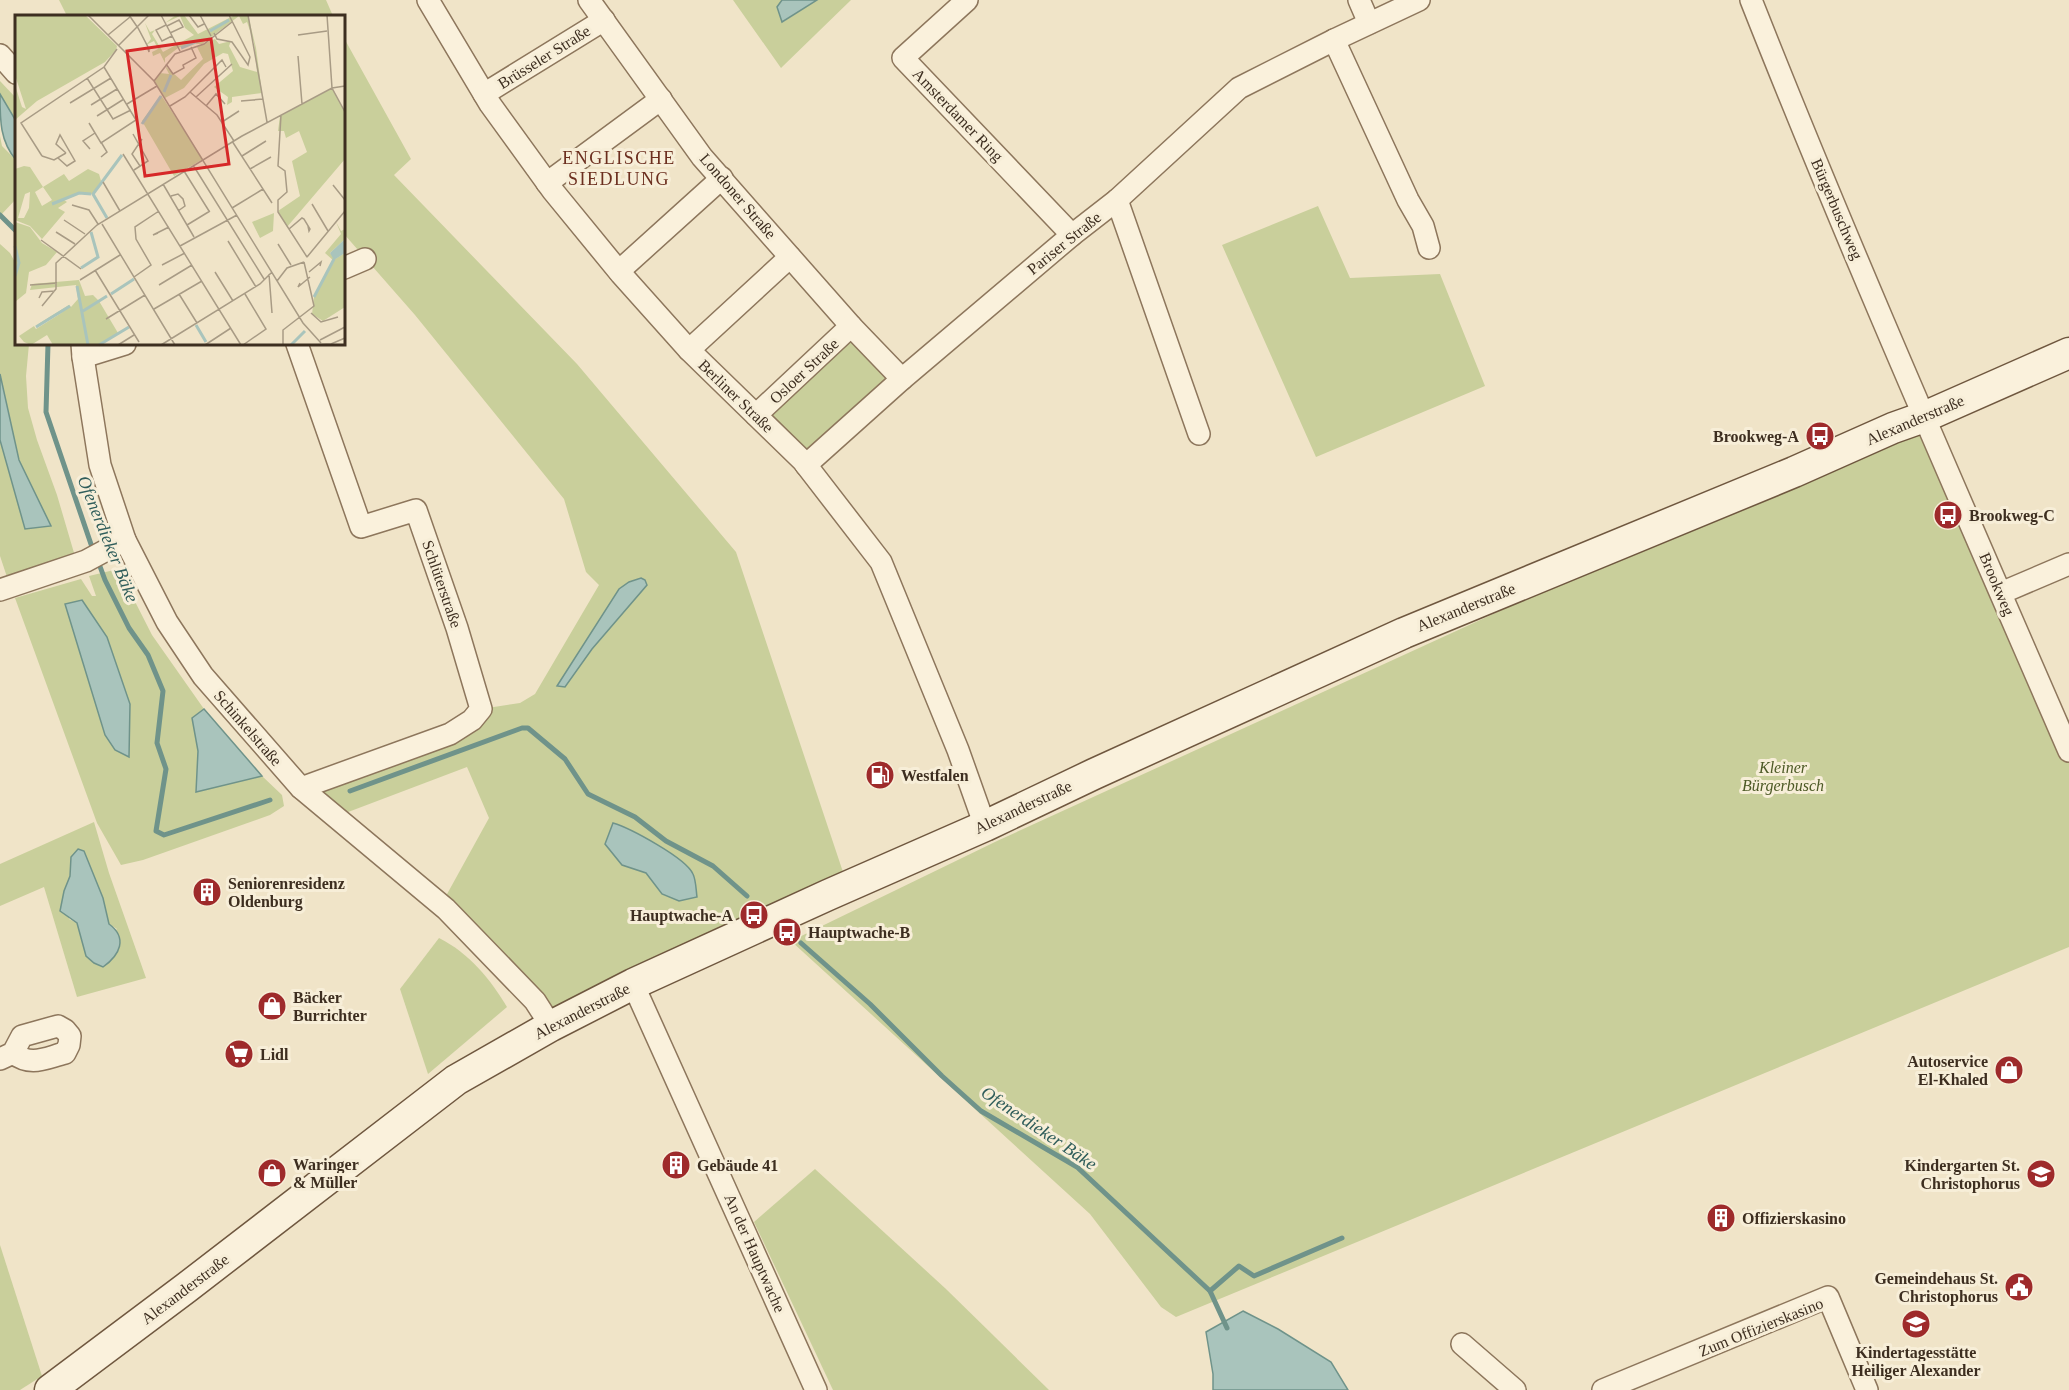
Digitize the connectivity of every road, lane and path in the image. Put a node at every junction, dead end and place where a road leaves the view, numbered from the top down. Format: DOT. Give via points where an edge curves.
graph roads {
  1 [pos="589,0"];
  2 [pos="967,0"];
  3 [pos="1359,0"];
  4 [pos="1419,0"];
  5 [pos="1752,0"];
  6 [pos="430,1"];
  7 [pos="604,20"];
  8 [pos="1369,23"];
  9 [pos="1334,40"];
  10 [pos="0,55"];
  11 [pos="15,72"];
  12 [pos="484,94"];
  13 [pos="661,99"];
  14 [pos="722,178"];
  15 [pos="547,183"];
  16 [pos="1117,200"];
  17 [pos="1072,235"];
  18 [pos="1429,248"];
  19 [pos="790,257"];
  20 [pos="365,259"];
  21 [pos="345,268"];
  22 [pos="619,271"];
  23 [pos="852,327"];
  24 [pos="118,345"];
  25 [pos="297,345"];
  26 [pos="82,350"];
  27 [pos="688,350"];
  28 [pos="2069,353"];
  29 [pos="902,379"];
  30 [pos="756,415"];
  31 [pos="1924,417"];
  32 [pos="1198,434"];
  33 [pos="806,465"];
  34 [pos="125,540"];
  35 [pos="2069,564"];
  36 [pos="0,590"];
  37 [pos="2001,593"];
  38 [pos="2069,750"];
  39 [pos="301,788"];
  40 [pos="985,826"];
  41 [pos="633,984"];
  42 [pos="551,1026"];
  43 [pos="1462,1344"];
  44 [pos="50,1390"];
  45 [pos="816,1390"];
  46 [pos="1515,1390"];
  47 [pos="1603,1390"];
  48 [pos="1868,1390"];
  1 -- 7 [label="street, Londoner Straße"];
  2 -- 17 [label="street, Amsterdamer Ring" via="903,58"];
  3 -- 8 [label="street"];
  4 -- 8 [label="street, Pariser Straße"];
  5 -- 31 [label="street, Bürgerbuschweg"];
  6 -- 12 [label="street, Berliner Straße"];
  7 -- 12 [label="street, Brüsseler Straße"];
  7 -- 13 [label="street, Londoner Straße"];
  8 -- 9 [label="street, Pariser Straße"];
  9 -- 16 [label="street, Pariser Straße" via="1239,88"];
  9 -- 18 [label="street" via="1423,226"];
  10 -- 11 [label="street"];
  12 -- 15 [label="street, Berliner Straße"];
  13 -- 14 [label="street, Londoner Straße"];
  13 -- 15 [label="street"];
  14 -- 19 [label="street, Londoner Straße"];
  14 -- 22 [label="street"];
  15 -- 22 [label="street, Berliner Straße"];
  16 -- 17 [label="street, Pariser Straße"];
  16 -- 32 [label="street"];
  17 -- 29 [label="street, Pariser Straße"];
  19 -- 23 [label="street, Londoner Straße"];
  19 -- 27 [label="street"];
  20 -- 21 [label="street"];
  22 -- 27 [label="street, Berliner Straße"];
  23 -- 29 [label="street, Londoner Straße"];
  23 -- 30 [label="street, Osloer Straße"];
  24 -- 26 [label="street"];
  25 -- 39 [label="street, Schlüterstraße" via="361,527 416,510 481,709 450,734"];
  26 -- 34 [label="street, Schinkelstraße" via="100,465"];
  27 -- 30 [label="street, Berliner Straße"];
  28 -- 31 [label="main road, Alexanderstraße"];
  29 -- 33 [label="street, Pariser Straße"];
  30 -- 33 [label="street, Berliner Straße"];
  31 -- 37 [label="street, Brookweg"];
  31 -- 40 [label="main road, Alexanderstraße" via="1404,633"];
  33 -- 40 [label="street, Berliner Straße" via="881,562"];
  34 -- 36 [label="street" via="93,558"];
  34 -- 39 [label="street, Schinkelstraße" via="167,622 203,676"];
  35 -- 37 [label="street"];
  37 -- 38 [label="street, Brookweg"];
  39 -- 42 [label="street, Schinkelstraße" via="446,909 535,1001"];
  40 -- 41 [label="main road, Alexanderstraße"];
  41 -- 42 [label="main road, Alexanderstraße"];
  41 -- 45 [label="street, An der Hauptwache"];
  42 -- 44 [label="main road, Alexanderstraße" via="456,1080"];
  43 -- 46 [label="street"];
  47 -- 48 [label="street, Zum Offizierskasino" via="1828,1297"];
}
